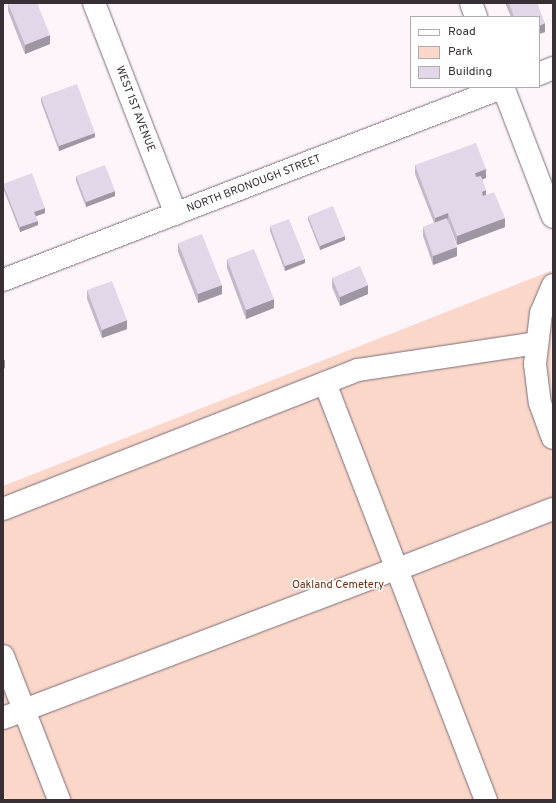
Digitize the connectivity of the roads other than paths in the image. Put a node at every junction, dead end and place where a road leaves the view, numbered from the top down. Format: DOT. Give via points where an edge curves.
graph roads {
  1 [pos="94,3"];
  2 [pos="471,3"];
  3 [pos="476,16"];
  4 [pos="553,68"];
  5 [pos="540,74"];
  6 [pos="500,88"];
  7 [pos="503,88"];
  8 [pos="176,214"];
  9 [pos="553,217"];
  10 [pos="3,280"];
  11 [pos="553,285"];
  12 [pos="537,342"];
  13 [pos="325,383"];
  14 [pos="553,438"];
  15 [pos="3,509"];
  16 [pos="553,509"];
  17 [pos="397,569"];
  18 [pos="3,656"];
  19 [pos="24,710"];
  20 [pos="3,718"];
  21 [pos="59,800"];
  22 [pos="486,800"];
  1 -- 8 [label="main road, WEST 1ST AVENUE"];
  2 -- 3 [label="main road"];
  4 -- 5 [label="main road"];
  6 -- 8 [label="main road, NORTH BRONOUGH STREET"];
  7 -- 9 [label="main road"];
  8 -- 10 [label="main road, NORTH BRONOUGH STREET"];
  11 -- 12 [label="main road" via="541,313"];
  12 -- 13 [label="main road" via="358,370"];
  12 -- 14 [label="main road" via="537,388"];
  13 -- 15 [label="main road"];
  13 -- 17 [label="main road"];
  16 -- 17 [label="main road"];
  17 -- 19 [label="main road"];
  17 -- 22 [label="main road"];
  18 -- 19 [label="main road"];
  19 -- 20 [label="main road"];
  19 -- 21 [label="main road"];
}
